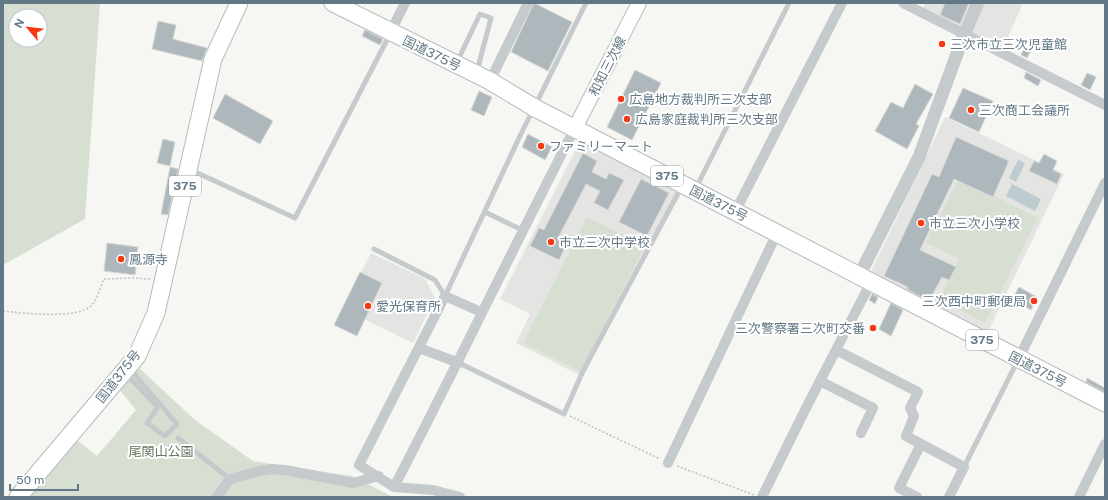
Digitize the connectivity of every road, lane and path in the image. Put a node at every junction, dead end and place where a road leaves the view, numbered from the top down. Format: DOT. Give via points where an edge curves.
graph roads {
  1 [pos="239,3"];
  2 [pos="333,3"];
  3 [pos="405,3"];
  4 [pos="528,3"];
  5 [pos="586,3"];
  6 [pos="639,3"];
  7 [pos="789,3"];
  8 [pos="842,3"];
  9 [pos="903,3"];
  10 [pos="978,3"];
  11 [pos="390,33"];
  12 [pos="964,35"];
  13 [pos="456,65"];
  14 [pos="483,78"];
  15 [pos="1105,105"];
  16 [pos="535,108"];
  17 [pos="575,128"];
  18 [pos="189,169"];
  19 [pos="1105,183"];
  20 [pos="689,188"];
  21 [pos="485,212"];
  22 [pos="735,212"];
  23 [pos="522,230"];
  24 [pos="777,233"];
  25 [pos="374,249"];
  26 [pos="865,279"];
  27 [pos="165,281"];
  28 [pos="445,296"];
  29 [pos="3,311"];
  30 [pos="481,312"];
  31 [pos="419,348"];
  32 [pos="836,350"];
  33 [pos="1018,358"];
  34 [pos="459,363"];
  35 [pos="126,369"];
  36 [pos="820,381"];
  37 [pos="1105,403"];
  38 [pos="564,414"];
  39 [pos="861,433"];
  40 [pos="178,438"];
  41 [pos="921,444"];
  42 [pos="1105,444"];
  43 [pos="668,463"];
  44 [pos="964,467"];
  45 [pos="378,476"];
  46 [pos="230,479"];
  47 [pos="394,487"];
  48 [pos="18,497"];
  49 [pos="218,497"];
  50 [pos="460,497"];
  51 [pos="761,497"];
  52 [pos="917,497"];
  53 [pos="949,497"];
  54 [pos="1079,497"];
  1 -- 18 [label="highway, 国道375号 / 375" via="213,59"];
  2 -- 11 [label="highway, 国道375号 / 375"];
  3 -- 11 [label="street"];
  4 -- 14 [label="street"];
  5 -- 16 [label="lane"];
  6 -- 17 [label="main road, 和知三次線"];
  7 -- 20 [label="lane"];
  8 -- 22 [label="street"];
  9 -- 12 [label="street"];
  10 -- 12 [label="street"];
  11 -- 13 [label="highway, 国道375号 / 375"];
  11 -- 18 [label="lane" via="295,218"];
  12 -- 15 [label="street"];
  12 -- 26 [label="street" via="919,157"];
  13 -- 14 [label="highway, 国道375号 / 375"];
  13 -- 14 [label="lane" via="480,14 491,18"];
  14 -- 16 [label="highway, 国道375号 / 375"];
  16 -- 17 [label="highway, 国道375号 / 375"];
  16 -- 21 [label="lane"];
  17 -- 20 [label="highway, 国道375号 / 375"];
  17 -- 23 [label="street"];
  18 -- 27 [label="highway, 国道375号 / 375"];
  19 -- 33 [label="street"];
  20 -- 22 [label="highway, 国道375号 / 375"];
  20 -- 38 [label="lane" via="583,371"];
  21 -- 23 [label="lane"];
  21 -- 28 [label="lane"];
  22 -- 24 [label="highway, 国道375号 / 375"];
  23 -- 30 [label="street"];
  24 -- 26 [label="highway, 国道375号 / 375"];
  24 -- 43 [label="street"];
  25 -- 28 [label="lane" via="435,280"];
  26 -- 32 [label="street"];
  26 -- 33 [label="highway, 国道375号 / 375"];
  27 -- 29 [label="path" via="132,278 104,280 91,306 81,311 38,314"];
  27 -- 35 [label="highway, 国道375号 / 375" via="156,313 137,356"];
  28 -- 30 [label="street"];
  28 -- 31 [label="street"];
  30 -- 34 [label="street"];
  31 -- 34 [label="street"];
  31 -- 45 [label="street" via="359,466"];
  32 -- 36 [label="street"];
  32 -- 41 [label="street" via="918,392 910,408 914,416 906,436"];
  33 -- 37 [label="highway, 国道375号 / 375"];
  33 -- 44 [label="lane"];
  34 -- 38 [label="lane"];
  34 -- 47 [label="street"];
  35 -- 35 [label="lane" via="177,424 165,436 147,423 158,407"];
  35 -- 48 [label="highway, 国道375号 / 375"];
  36 -- 39 [label="street" via="873,408"];
  36 -- 51 [label="street"];
  38 -- 43 [label="path"];
  40 -- 46 [label="lane"];
  41 -- 44 [label="street"];
  41 -- 52 [label="street" via="899,488"];
  42 -- 54 [label="street"];
  43 -- 51 [label="path"];
  44 -- 53 [label="street"];
  45 -- 46 [label="street" via="353,483 285,470 272,470"];
  45 -- 47 [label="street"];
  46 -- 49 [label="street"];
  47 -- 50 [label="street" via="433,490"];
}
